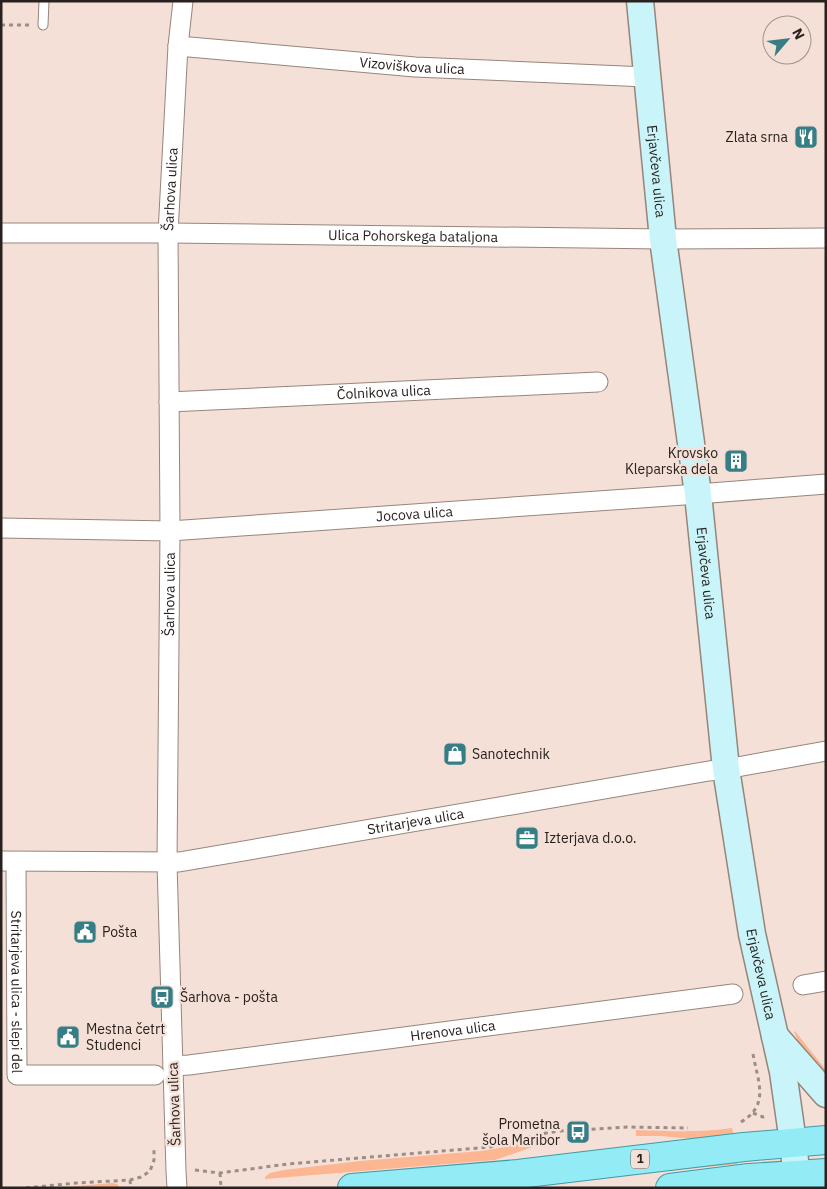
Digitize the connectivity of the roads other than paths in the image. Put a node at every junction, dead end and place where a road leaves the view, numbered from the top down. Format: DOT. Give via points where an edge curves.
graph roads {
  1 [pos="44,1"];
  2 [pos="182,1"];
  3 [pos="640,1"];
  4 [pos="42,25"];
  5 [pos="178,46"];
  6 [pos="647,77"];
  7 [pos="1,233"];
  8 [pos="168,233"];
  9 [pos="826,238"];
  10 [pos="663,239"];
  11 [pos="598,382"];
  12 [pos="169,402"];
  13 [pos="826,484"];
  14 [pos="698,494"];
  15 [pos="1,528"];
  16 [pos="170,531"];
  17 [pos="826,751"];
  18 [pos="726,769"];
  19 [pos="9,861"];
  20 [pos="167,863"];
  21 [pos="826,981"];
  22 [pos="803,985"];
  23 [pos="733,994"];
  24 [pos="775,1036"];
  25 [pos="174,1066"];
  26 [pos="155,1075"];
  27 [pos="826,1094"];
  28 [pos="826,1140"];
  29 [pos="793,1142"];
  30 [pos="826,1173"];
  31 [pos="797,1181"];
  32 [pos="177,1188"];
  33 [pos="352,1188"];
  34 [pos="670,1188"];
  1 -- 4 [label="lane"];
  2 -- 5 [label="street, Šarhova ulica"];
  3 -- 6 [label="street, Erjavčeva ulica"];
  5 -- 6 [label="street, Vizoviškova ulica" via="415,67"];
  5 -- 8 [label="street, Šarhova ulica"];
  6 -- 10 [label="street, Erjavčeva ulica"];
  7 -- 8 [label="street, Ulica Pohorskega bataljona"];
  8 -- 10 [label="street, Ulica Pohorskega bataljona"];
  8 -- 12 [label="street, Šarhova ulica"];
  9 -- 10 [label="street, Ulica Pohorskega bataljona"];
  10 -- 14 [label="street, Erjavčeva ulica"];
  11 -- 12 [label="street, Čolnikova ulica"];
  12 -- 16 [label="street, Šarhova ulica"];
  13 -- 14 [label="street, Jocova ulica"];
  14 -- 16 [label="street, Jocova ulica"];
  14 -- 18 [label="street, Erjavčeva ulica"];
  15 -- 16 [label="street, Jocova ulica"];
  16 -- 20 [label="street, Šarhova ulica"];
  17 -- 18 [label="street, Stritarjeva ulica"];
  18 -- 20 [label="street, Stritarjeva ulica"];
  18 -- 24 [label="street, Erjavčeva ulica" via="752,934"];
  19 -- 20 [label="street, Stritarjeva ulica"];
  19 -- 26 [label="street, Stritarjeva ulica - slepi del" via="18,1075"];
  20 -- 25 [label="street, Šarhova ulica"];
  21 -- 22 [label="street"];
  23 -- 25 [label="street, Hrenova ulica"];
  24 -- 27 [label="street"];
  24 -- 29 [label="street, Erjavčeva ulica"];
  25 -- 32 [label="street, Šarhova ulica"];
  28 -- 29 [label="main road, 1"];
  29 -- 31 [label="street, Erjavčeva ulica"];
  29 -- 33 [label="main road, 1" via="518,1174"];
  30 -- 31 [label="main road"];
  31 -- 34 [label="main road" via="749,1178"];
}
